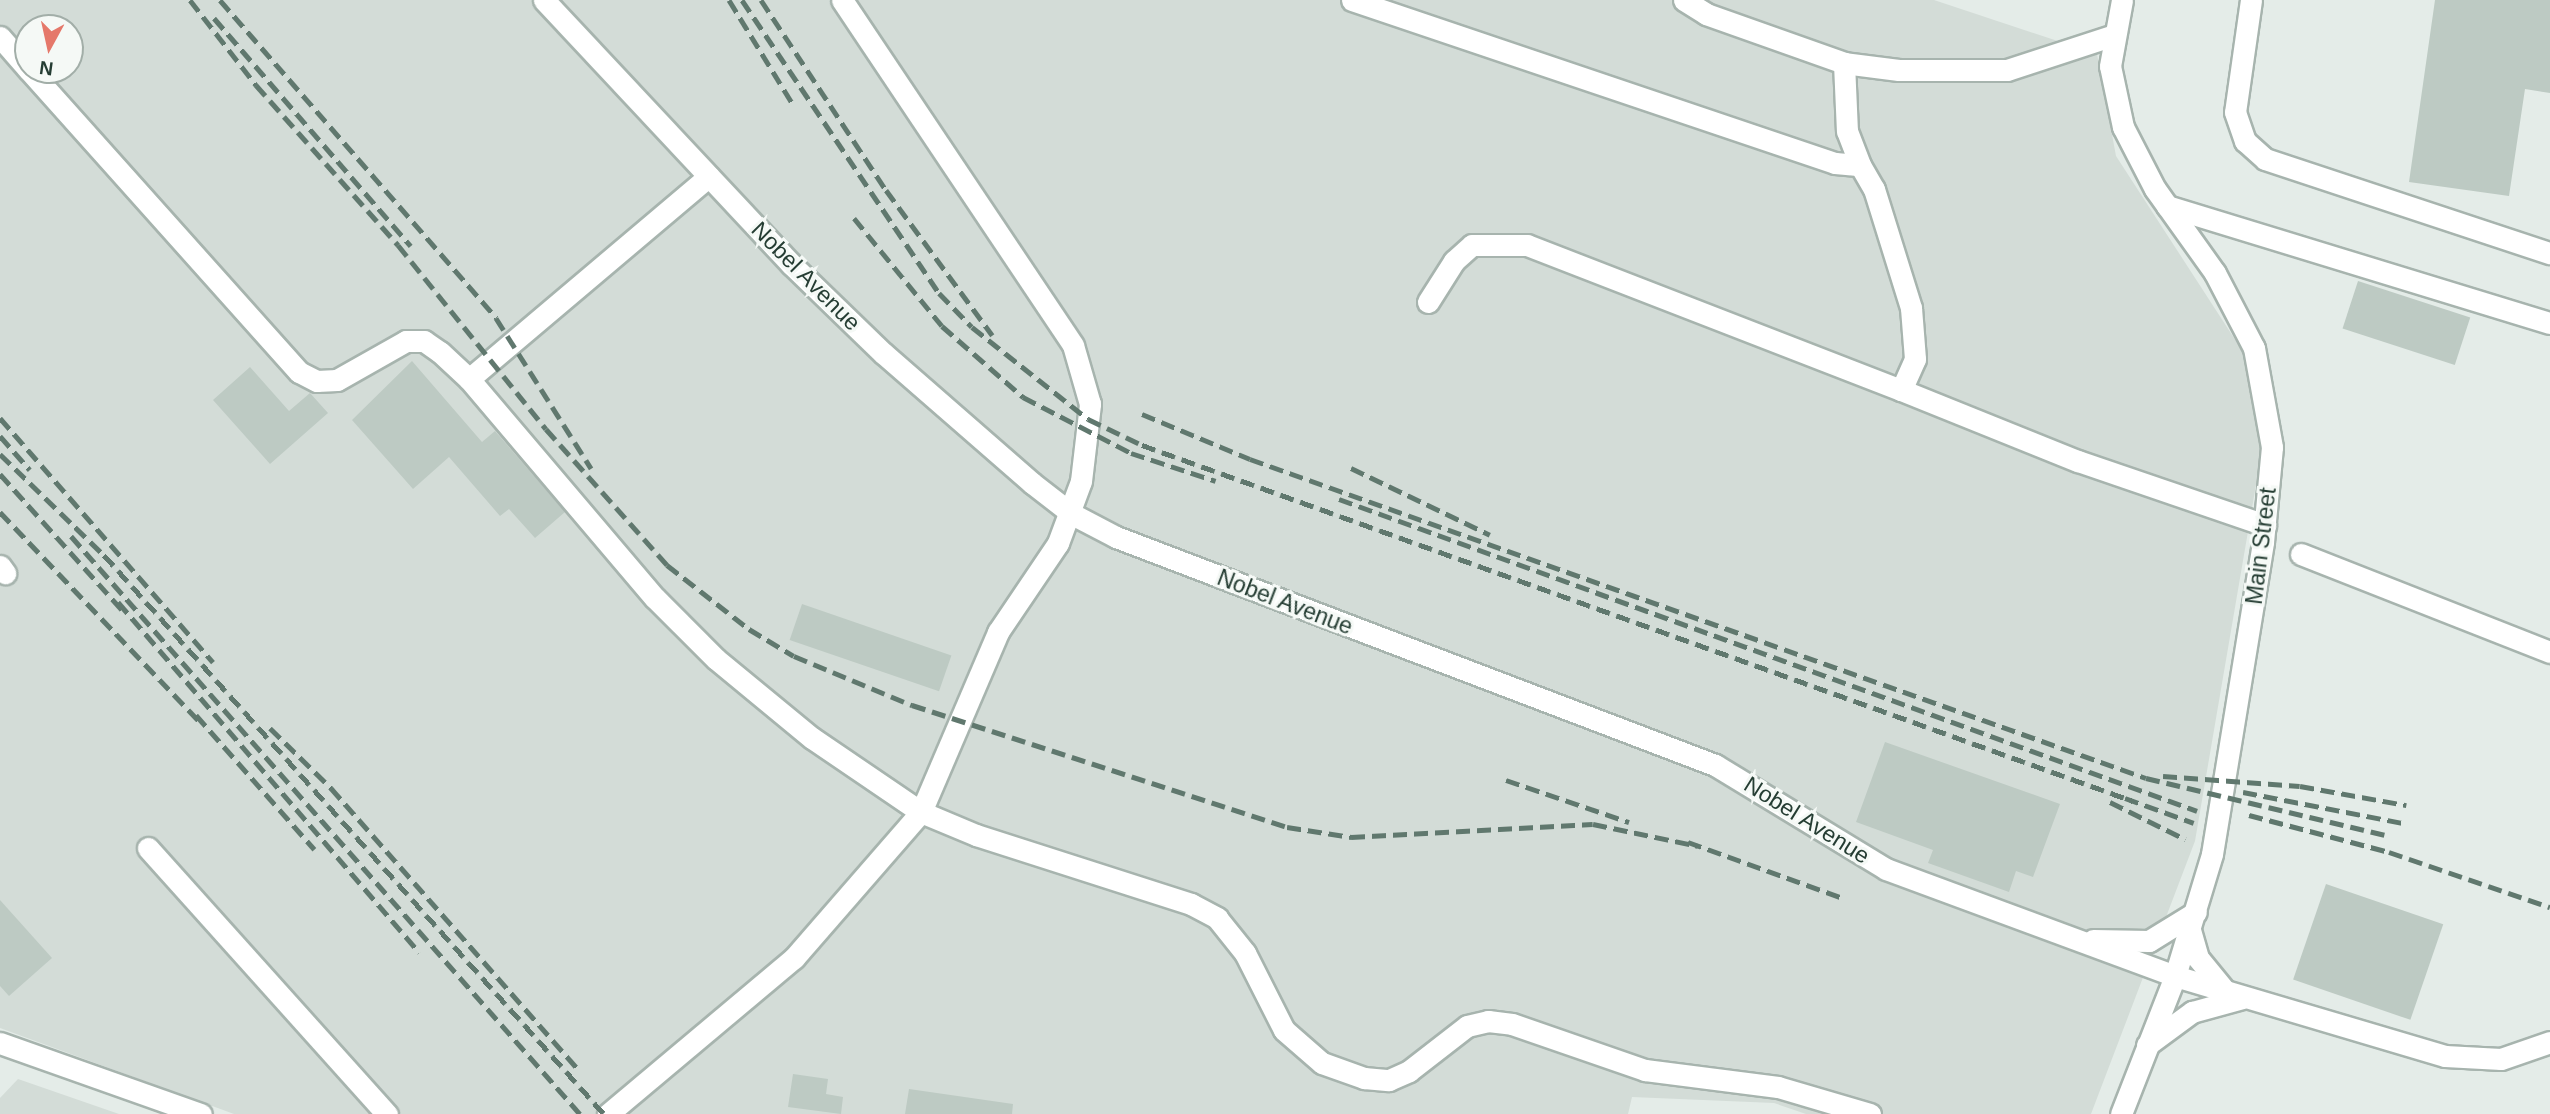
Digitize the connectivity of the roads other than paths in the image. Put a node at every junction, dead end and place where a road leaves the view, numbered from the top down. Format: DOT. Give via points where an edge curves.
graph roads {
  1 [pos="544,0"];
  2 [pos="842,0"];
  3 [pos="1352,0"];
  4 [pos="1684,0"];
  5 [pos="2122,0"];
  6 [pos="2251,0"];
  7 [pos="2111,36"];
  8 [pos="0,37"];
  9 [pos="14,52"];
  10 [pos="1844,63"];
  11 [pos="42,84"];
  12 [pos="1860,165"];
  13 [pos="709,176"];
  14 [pos="2167,206"];
  15 [pos="2550,253"];
  16 [pos="1428,302"];
  17 [pos="2550,323"];
  18 [pos="469,379"];
  19 [pos="1901,390"];
  20 [pos="1072,514"];
  21 [pos="2265,525"];
  22 [pos="2301,554"];
  23 [pos="2550,652"];
  24 [pos="921,812"];
  25 [pos="148,848"];
  26 [pos="2193,921"];
  27 [pos="2070,939"];
  28 [pos="2175,976"];
  29 [pos="2225,991"];
  30 [pos="2247,998"];
  31 [pos="2550,1042"];
  32 [pos="0,1043"];
  33 [pos="2145,1047"];
  34 [pos="1857,1112"];
  35 [pos="201,1114"];
  36 [pos="387,1114"];
  37 [pos="608,1114"];
  38 [pos="2121,1114"];
  1 -- 13 [label="street, Nobel Avenue"];
  2 -- 20 [label="street" via="1073,345 1090,404"];
  3 -- 12 [label="street" via="1835,163"];
  4 -- 10 [label="street" via="1706,14"];
  5 -- 7 [label="street, Main Street"];
  6 -- 15 [label="street" via="2235,112 2245,141 2265,159"];
  7 -- 10 [label="street" via="2007,70 1965,74"];
  7 -- 14 [label="street, Main Street" via="2110,66 2123,127"];
  8 -- 9 [label="street"];
  10 -- 12 [label="street" via="1847,131"];
  11 -- 18 [label="street" via="299,372 317,381 337,380 390,347 424,341"];
  12 -- 19 [label="street" via="1874,189 1911,308 1915,359"];
  13 -- 18 [label="street"];
  13 -- 20 [label="street, Nobel Avenue" via="883,353"];
  14 -- 17 [label="street"];
  14 -- 21 [label="street, Main Street" via="2215,273 2262,376 2272,447"];
  16 -- 19 [label="street" via="1454,261 1472,245 1527,245"];
  18 -- 24 [label="street" via="655,598 716,659 862,776"];
  19 -- 21 [label="street" via="2078,461"];
  20 -- 24 [label="street" via="998,632"];
  20 -- 27 [label="street, Nobel Avenue" via="1168,558 1715,765 1885,869"];
  21 -- 26 [label="street, Main Street" via="2223,806"];
  22 -- 23 [label="street"];
  24 -- 34 [label="street" via="976,835 1191,904 1217,918 1245,953 1284,1030 1342,1072 1389,1080 1409,1071 1467,1026 1488,1021 1513,1024 1645,1070 1778,1087"];
  24 -- 37 [label="street" via="794,958"];
  25 -- 36 [label="street"];
  26 -- 27 [label="street" via="2149,940"];
  26 -- 28 [label="street, Main Street"];
  26 -- 29 [label="street" via="2197,958"];
  27 -- 28 [label="street, Nobel Avenue"];
  28 -- 29 [label="street, Nobel Avenue"];
  28 -- 33 [label="street, Main Street"];
  29 -- 30 [label="street, Nobel Avenue"];
  30 -- 31 [label="street, Nobel Avenue" via="2445,1056 2501,1059"];
  30 -- 33 [label="street" via="2192,1012"];
  32 -- 35 [label="street"];
  33 -- 38 [label="street, Main Street"];
}
